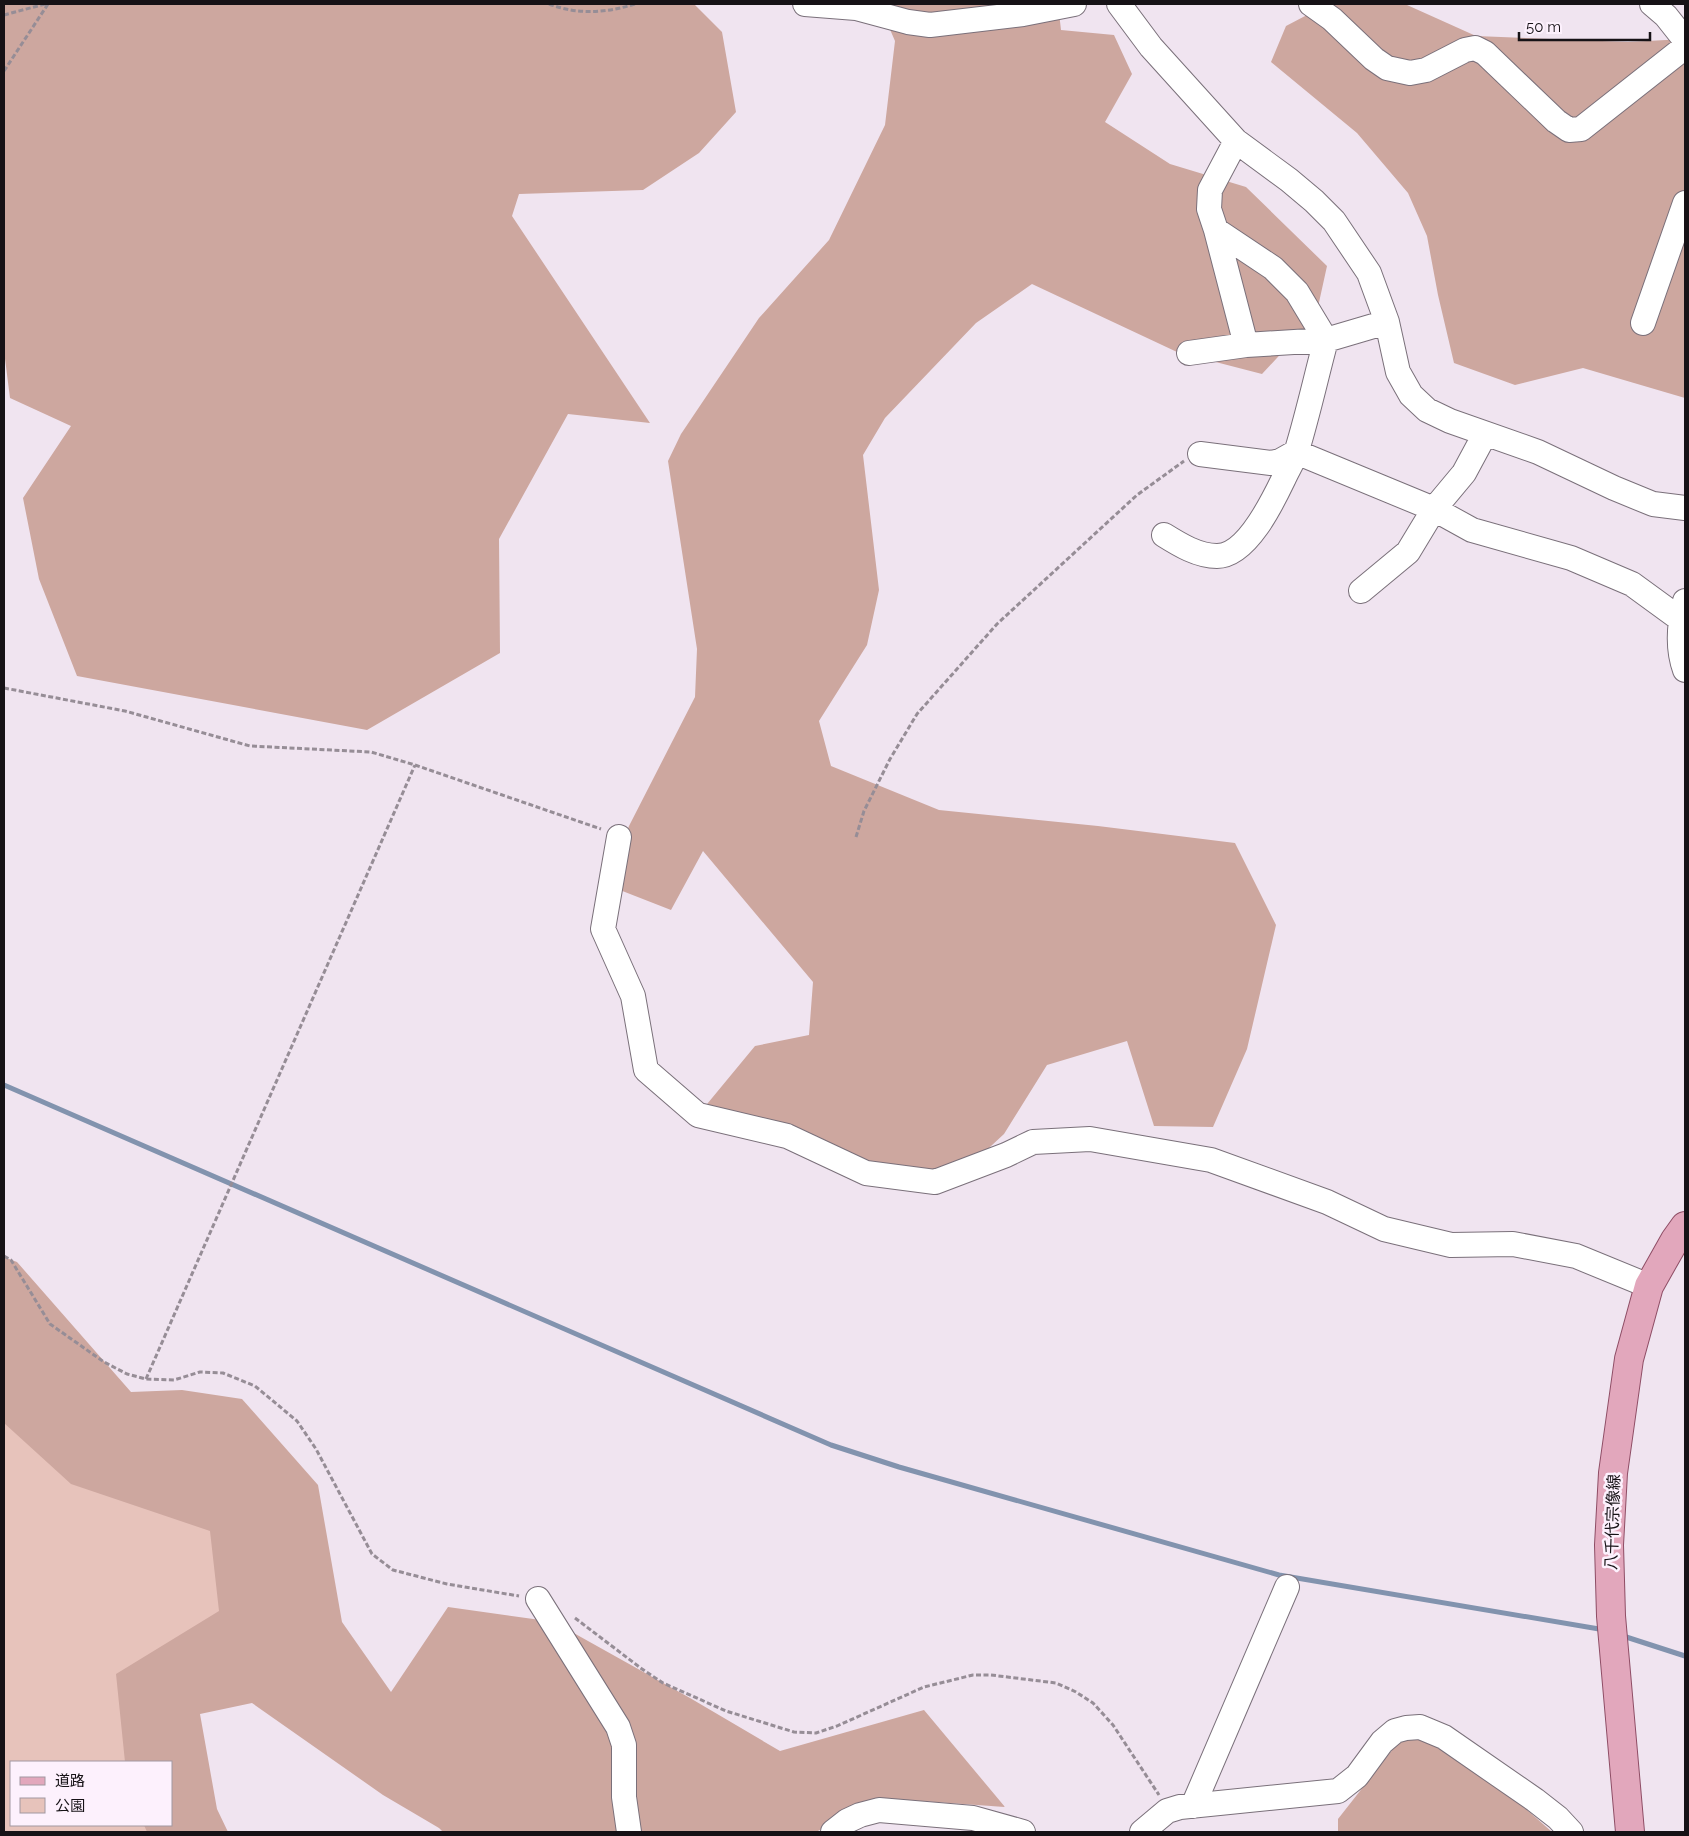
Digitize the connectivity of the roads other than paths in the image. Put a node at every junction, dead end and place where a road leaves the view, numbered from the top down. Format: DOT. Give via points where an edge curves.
graph roads {
  1 [pos="805,4"];
  2 [pos="1074,4"];
  3 [pos="1119,4"];
  4 [pos="1311,4"];
  5 [pos="1652,4"];
  6 [pos="1685,40"];
  7 [pos="1685,47"];
  8 [pos="1236,141"];
  9 [pos="1685,203"];
  10 [pos="1216,230"];
  11 [pos="1387,322"];
  12 [pos="1643,323"];
  13 [pos="1326,340"];
  14 [pos="1246,345"];
  15 [pos="1189,353"];
  16 [pos="1485,434"];
  17 [pos="1296,452"];
  18 [pos="1200,454"];
  19 [pos="1685,508"];
  20 [pos="1434,509"];
  21 [pos="1164,536"];
  22 [pos="1361,591"];
  23 [pos="1683,610"];
  24 [pos="1685,670"];
  25 [pos="619,837"];
  26 [pos="1685,1226"];
  27 [pos="1649,1286"];
  28 [pos="1286,1587"];
  29 [pos="538,1599"];
  30 [pos="1193,1806"];
  31 [pos="629,1832"];
  32 [pos="833,1832"];
  33 [pos="1023,1832"];
  34 [pos="1142,1832"];
  35 [pos="1571,1832"];
  36 [pos="1630,1832"];
  1 -- 2 [label="street" via="856,8 930,25 1023,14"];
  3 -- 8 [label="street" via="1151,47"];
  4 -- 7 [label="street" via="1332,18 1374,59 1388,68 1410,73 1426,70 1464,50 1475,48 1485,53 1569,130 1581,129"];
  5 -- 6 [label="street"];
  8 -- 10 [label="street" via="1210,190 1209,209"];
  8 -- 11 [label="street" via="1290,180 1334,221 1369,274"];
  9 -- 12 [label="street"];
  10 -- 13 [label="street" via="1273,268 1297,292"];
  10 -- 14 [label="street"];
  11 -- 13 [label="street"];
  11 -- 16 [label="street" via="1398,372 1411,395 1427,410"];
  13 -- 14 [label="street"];
  13 -- 17 [label="street"];
  14 -- 15 [label="street"];
  16 -- 19 [label="street" via="1538,452 1653,504"];
  16 -- 20 [label="street" via="1464,473"];
  17 -- 18 [label="street" via="1271,464"];
  17 -- 20 [label="street"];
  17 -- 21 [label="street" via="1269,509 1254,531 1234,551 1218,556 1199,552"];
  20 -- 22 [label="street" via="1408,552"];
  20 -- 23 [label="street" via="1472,530 1571,558"];
  23 -- 24 [label="street" via="1680,642"];
  25 -- 27 [label="street" via="603,929 633,996 646,1070 698,1115 786,1136 866,1173 935,1182 1033,1142 1090,1139 1211,1160 1327,1202 1384,1229 1450,1245 1513,1244 1576,1256"];
  26 -- 27 [label="main road, 八千代宗像線"];
  27 -- 36 [label="main road, 八千代宗像線" via="1629,1359 1613,1473 1609,1545 1611,1616"];
  28 -- 30 [label="street"];
  29 -- 31 [label="street" via="618,1727 624,1745 624,1797"];
  30 -- 34 [label="street" via="1167,1811"];
  30 -- 35 [label="street" via="1338,1790 1357,1776 1382,1742 1395,1731 1420,1726 1444,1737 1528,1794"];
  32 -- 33 [label="street" via="847,1821 879,1810 973,1818"];
}
